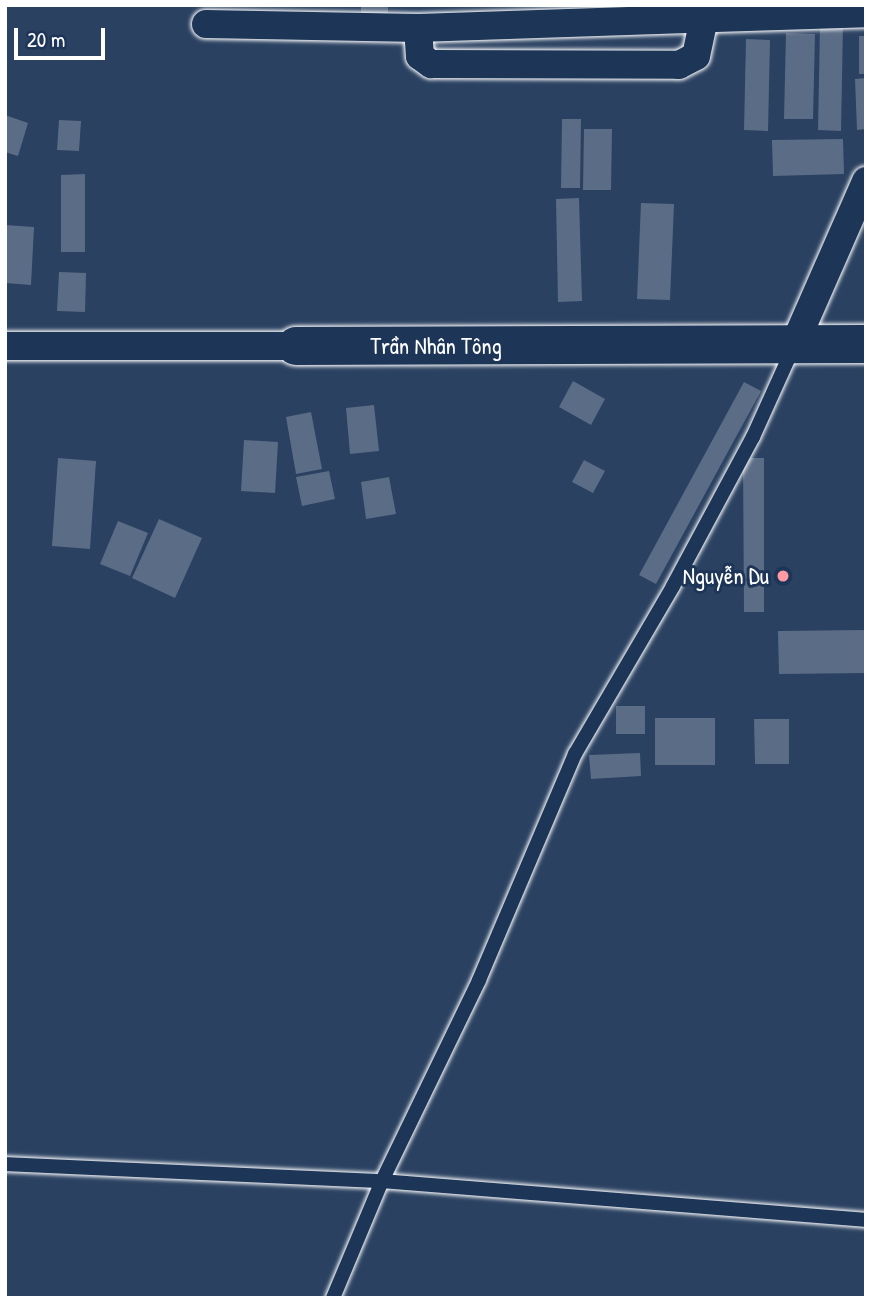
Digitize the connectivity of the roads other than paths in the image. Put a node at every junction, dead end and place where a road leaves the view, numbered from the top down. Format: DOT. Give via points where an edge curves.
graph roads {
  1 [pos="769,10"];
  2 [pos="866,13"];
  3 [pos="620,14"];
  4 [pos="334,17"];
  5 [pos="704,17"];
  6 [pos="206,24"];
  7 [pos="418,28"];
  8 [pos="866,181"];
  9 [pos="796,343"];
  10 [pos="866,344"];
  11 [pos="5,346"];
  12 [pos="296,346"];
  13 [pos="5,1164"];
  14 [pos="382,1181"];
  15 [pos="866,1220"];
  16 [pos="333,1298"];
  1 -- 2 [label="street"];
  1 -- 5 [label="street"];
  3 -- 5 [label="street"];
  3 -- 7 [label="street"];
  4 -- 6 [label="street"];
  4 -- 7 [label="street"];
  5 -- 7 [label="street" via="696,57 679,65 431,64 420,56"];
  8 -- 9 [label="street"];
  9 -- 10 [label="street, Trần Nhân Tông"];
  9 -- 12 [label="street, Trần Nhân Tông"];
  9 -- 14 [label="lane" via="753,437 673,586 575,754 479,980"];
  11 -- 12 [label="street, Trần Nhân Tông"];
  13 -- 14 [label="lane"];
  14 -- 15 [label="lane"];
  14 -- 16 [label="lane"];
}
